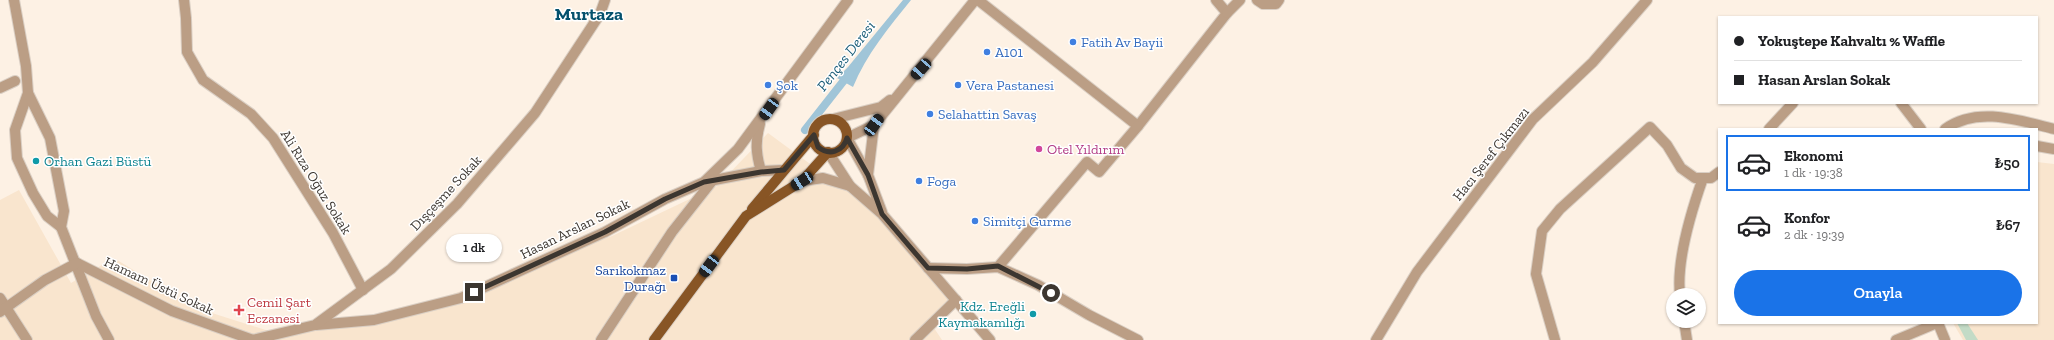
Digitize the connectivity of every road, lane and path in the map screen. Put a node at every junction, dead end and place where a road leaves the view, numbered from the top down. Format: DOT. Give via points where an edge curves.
graph roads {
  1 [pos="14,0"];
  2 [pos="184,0"];
  3 [pos="605,0"];
  4 [pos="848,0"];
  5 [pos="974,0"];
  6 [pos="978,0"];
  7 [pos="1216,0"];
  8 [pos="1240,0"];
  9 [pos="1257,0"];
  10 [pos="1279,0"];
  11 [pos="1647,0"];
  12 [pos="1227,13"];
  13 [pos="15,81"];
  14 [pos="0,88"];
  15 [pos="28,93"];
  16 [pos="898,94"];
  17 [pos="1792,104"];
  18 [pos="1901,104"];
  19 [pos="833,119"];
  20 [pos="760,120"];
  21 [pos="874,125"];
  22 [pos="1138,126"];
  23 [pos="1770,128"];
  24 [pos="1920,128"];
  25 [pos="1946,128"];
  26 [pos="2054,129"];
  27 [pos="814,135"];
  28 [pos="847,138"];
  29 [pos="2038,146"];
  30 [pos="2054,149"];
  31 [pos="828,152"];
  32 [pos="784,170"];
  33 [pos="761,172"];
  34 [pos="1718,173"];
  35 [pos="868,175"];
  36 [pos="1703,178"];
  37 [pos="709,181"];
  38 [pos="802,181"];
  39 [pos="850,186"];
  40 [pos="882,214"];
  41 [pos="746,216"];
  42 [pos="62,227"];
  43 [pos="77,263"];
  44 [pos="998,266"];
  45 [pos="928,268"];
  46 [pos="1679,288"];
  47 [pos="363,290"];
  48 [pos="0,298"];
  49 [pos="956,300"];
  50 [pos="3,310"];
  51 [pos="1935,324"];
  52 [pos="1937,324"];
  53 [pos="315,325"];
  54 [pos="1685,328"];
  55 [pos="27,340"];
  56 [pos="110,340"];
  57 [pos="252,340"];
  58 [pos="600,340"];
  59 [pos="654,340"];
  60 [pos="915,340"];
  61 [pos="990,340"];
  62 [pos="1138,340"];
  63 [pos="1376,340"];
  64 [pos="1555,340"];
  65 [pos="1687,340"];
  66 [pos="1896,340"];
  67 [pos="1945,340"];
  1 -- 15 [label="street" via="26,66"];
  2 -- 47 [label="street, Ali Rıza Oğuz Sokak" via="187,52 202,80 251,114 273,138 333,233"];
  3 -- 47 [label="street, Dışçeşme Sokak" via="600,14 535,113 457,204 391,269"];
  4 -- 20 [label="street, Hasan Arslan Sokak"];
  5 -- 16 [label="street" via="921,69"];
  6 -- 22 [label="street"];
  7 -- 12 [label="street"];
  8 -- 12 [label="street"];
  9 -- 10 [label="street" via="1263,4 1276,4"];
  11 -- 63 [label="street, Hacı Şeref Çıkmazı" via="1593,62 1533,119 1417,272"];
  12 -- 22 [label="street"];
  13 -- 14 [label="street"];
  15 -- 42 [label="street" via="50,138 64,211"];
  15 -- 42 [label="street" via="15,130 17,158 47,216"];
  16 -- 19 [label="street" via="881,107"];
  16 -- 21 [label="street"];
  17 -- 23 [label="street"];
  18 -- 24 [label="street"];
  19 -- 27 [label="main road" via="818,124"];
  19 -- 28 [label="main road" via="843,124"];
  20 -- 33 [label="street, Hasan Arslan Sokak" via="756,140"];
  20 -- 37 [label="street, Hasan Arslan Sokak"];
  21 -- 28 [label="street"];
  21 -- 35 [label="street"];
  22 -- 44 [label="street" via="1099,172 1087,162"];
  25 -- 26 [label="street" via="1971,117 1989,115"];
  27 -- 31 [label="main road" via="818,147"];
  27 -- 32 [label="main road"];
  28 -- 31 [label="main road" via="838,151"];
  28 -- 35 [label="street"];
  29 -- 30 [label="street"];
  31 -- 38 [label="main road"];
  31 -- 39 [label="street"];
  32 -- 33 [label="street, Hasan Arslan Sokak"];
  32 -- 41 [label="main road"];
  33 -- 37 [label="street, Hasan Arslan Sokak"];
  34 -- 36 [label="street" via="1711,178"];
  35 -- 40 [label="street"];
  36 -- 46 [label="street" via="1692,210 1678,277"];
  36 -- 64 [label="street" via="1695,178 1681,168 1667,145 1650,127 1560,209 1542,231 1536,274"];
  37 -- 53 [label="street, Hasan Arslan Sokak" via="665,199 605,232 461,298 374,320"];
  37 -- 58 [label="street, Hasan Arslan Sokak"];
  38 -- 39 [label="street" via="823,178"];
  38 -- 41 [label="main road"];
  39 -- 40 [label="street"];
  40 -- 45 [label="street"];
  41 -- 59 [label="main road"];
  42 -- 43 [label="street"];
  43 -- 50 [label="street" via="45,280"];
  43 -- 56 [label="street" via="96,316"];
  43 -- 57 [label="street, Hamam Üstü Sokak" via="172,310"];
  44 -- 45 [label="street" via="967,269"];
  44 -- 62 [label="street"];
  45 -- 49 [label="street"];
  47 -- 53 [label="street, Dışçeşme Sokak"];
  48 -- 50 [label="street"];
  49 -- 60 [label="street"];
  49 -- 61 [label="street"];
  50 -- 55 [label="street"];
  51 -- 66 [label="street"];
  52 -- 67 [label="street"];
  53 -- 57 [label="street, Dışçeşme Sokak"];
  54 -- 65 [label="street"];
}
